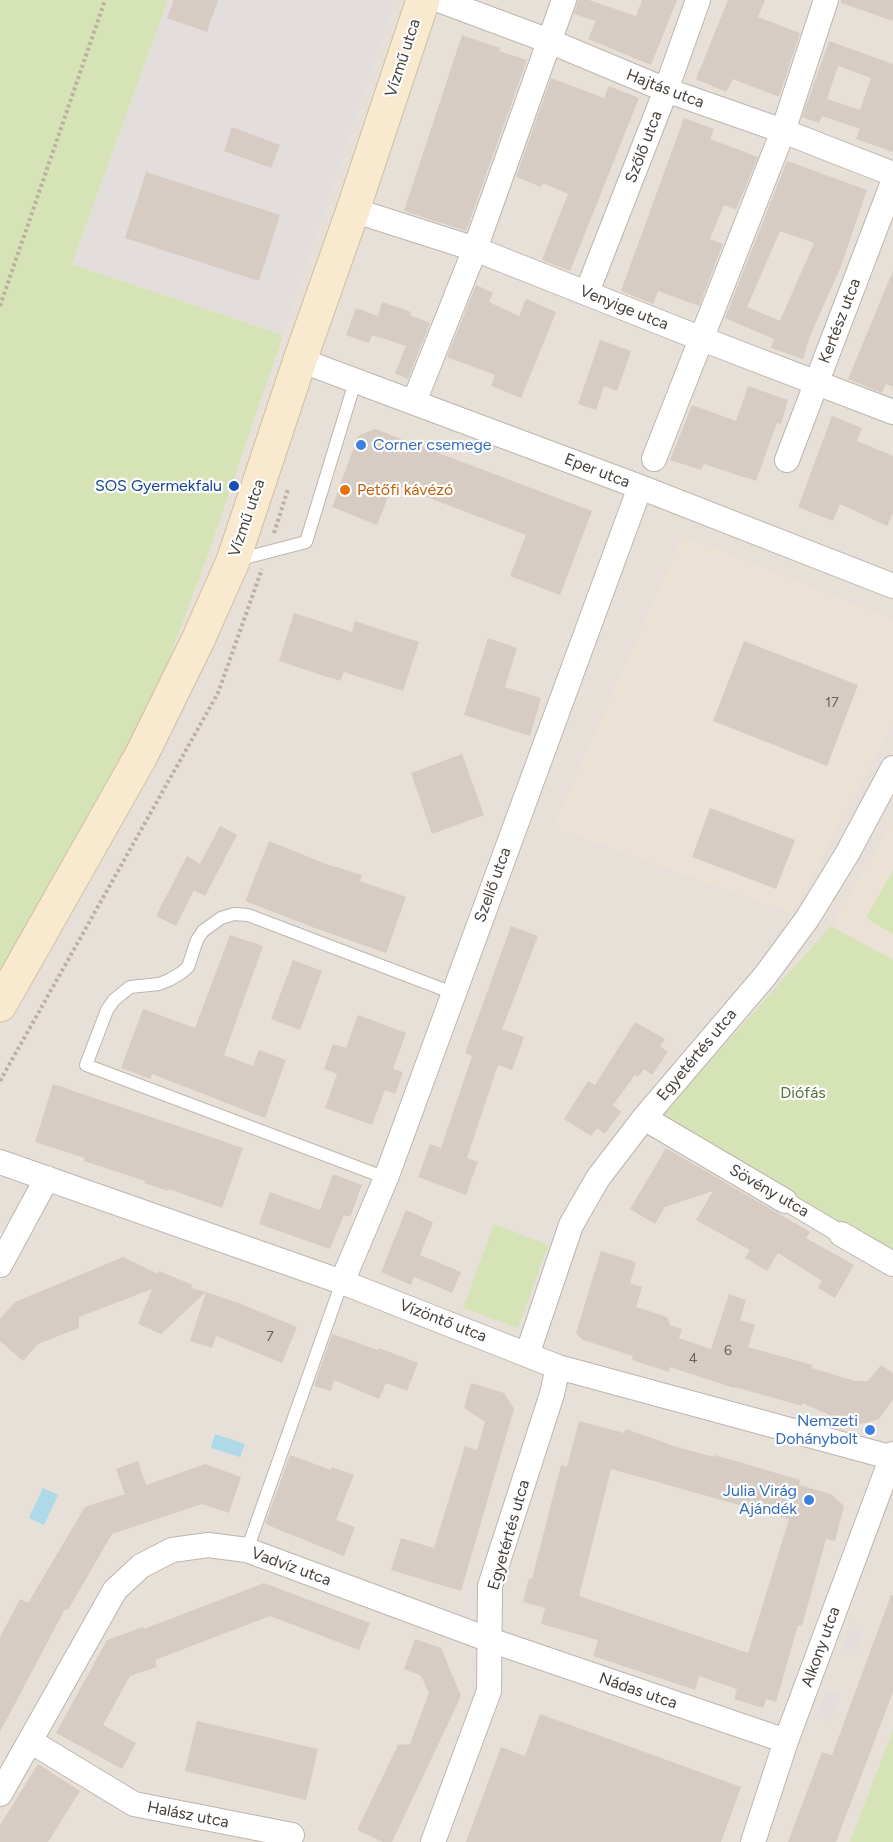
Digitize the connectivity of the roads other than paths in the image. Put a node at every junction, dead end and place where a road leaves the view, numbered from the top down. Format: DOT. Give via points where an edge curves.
graph roads {
  1 [pos="423,0"];
  2 [pos="439,0"];
  3 [pos="564,0"];
  4 [pos="698,0"];
  5 [pos="826,0"];
  6 [pos="549,41"];
  7 [pos="666,90"];
  8 [pos="783,131"];
  9 [pos="893,174"];
  10 [pos="893,182"];
  11 [pos="353,210"];
  12 [pos="475,249"];
  13 [pos="587,292"];
  14 [pos="702,339"];
  15 [pos="300,360"];
  16 [pos="355,382"];
  17 [pos="817,384"];
  18 [pos="414,402"];
  19 [pos="893,412"];
  20 [pos="654,459"];
  21 [pos="787,460"];
  22 [pos="640,487"];
  23 [pos="232,561"];
  24 [pos="893,586"];
  25 [pos="893,768"];
  26 [pos="453,993"];
  27 [pos="0,1005"];
  28 [pos="644,1118"];
  29 [pos="0,1162"];
  30 [pos="47,1178"];
  31 [pos="386,1178"];
  32 [pos="785,1201"];
  33 [pos="841,1234"];
  34 [pos="893,1264"];
  35 [pos="0,1265"];
  36 [pos="342,1282"];
  37 [pos="527,1354"];
  38 [pos="558,1367"];
  39 [pos="892,1456"];
  40 [pos="247,1550"];
  41 [pos="490,1640"];
  42 [pos="30,1741"];
  43 [pos="786,1741"];
  44 [pos="0,1794"];
  45 [pos="292,1835"];
  46 [pos="433,1842"];
  47 [pos="753,1842"];
  1 -- 11 [label="main road, Vízmű utca"];
  2 -- 6 [label="street, Hajtás utca"];
  3 -- 6 [label="street"];
  4 -- 7 [label="street, Szőlő utca"];
  5 -- 8 [label="street"];
  6 -- 7 [label="street, Hajtás utca"];
  6 -- 12 [label="street"];
  7 -- 8 [label="street, Hajtás utca"];
  7 -- 13 [label="street, Szőlő utca"];
  8 -- 9 [label="street, Hajtás utca"];
  8 -- 14 [label="street"];
  10 -- 17 [label="street, Kertész utca"];
  11 -- 12 [label="street, Venyige utca"];
  11 -- 15 [label="main road, Vízmű utca"];
  12 -- 13 [label="street, Venyige utca"];
  12 -- 18 [label="street"];
  13 -- 14 [label="street, Venyige utca"];
  14 -- 17 [label="street, Venyige utca"];
  14 -- 20 [label="street"];
  15 -- 16 [label="street, Eper utca"];
  15 -- 23 [label="main road, Vízmű utca"];
  16 -- 18 [label="street, Eper utca"];
  16 -- 23 [label="lane" via="306,542"];
  17 -- 19 [label="street, Venyige utca"];
  17 -- 21 [label="street, Kertész utca"];
  18 -- 22 [label="street, Eper utca"];
  22 -- 24 [label="street, Eper utca"];
  22 -- 26 [label="street, Szellő utca"];
  23 -- 27 [label="main road, Vízmű utca" via="141,756"];
  25 -- 28 [label="street, Egyetértés utca" via="807,919 765,976"];
  26 -- 31 [label="street, Szellő utca"];
  26 -- 31 [label="lane" via="248,915 234,914 203,931 188,967 181,973 159,984 130,987 114,1000 86,1065"];
  28 -- 32 [label="street, Sövény utca"];
  28 -- 37 [label="street, Egyetértés utca" via="598,1178 571,1225"];
  29 -- 30 [label="street, Vízöntő utca"];
  30 -- 35 [label="street"];
  30 -- 36 [label="street, Vízöntő utca"];
  31 -- 36 [label="street, Szellő utca"];
  32 -- 33 [label="street, Sövény utca"];
  33 -- 34 [label="street, Sövény utca"];
  36 -- 37 [label="street, Vízöntő utca"];
  36 -- 40 [label="lane"];
  37 -- 38 [label="street, Vízöntő utca"];
  38 -- 39 [label="street, Vízöntő utca"];
  38 -- 41 [label="street, Egyetértés utca" via="490,1586"];
  39 -- 43 [label="street, Alkony utca"];
  40 -- 41 [label="street, Vadvíz utca"];
  40 -- 42 [label="street, Vadvíz utca" via="208,1545 172,1550 141,1566 115,1590"];
  41 -- 43 [label="street, Nádas utca"];
  41 -- 46 [label="street, Egyetértés utca" via="489,1691"];
  42 -- 44 [label="street, Vadvíz utca"];
  42 -- 45 [label="street, Halász utca" via="134,1804"];
  43 -- 47 [label="street, Alkony utca"];
}
